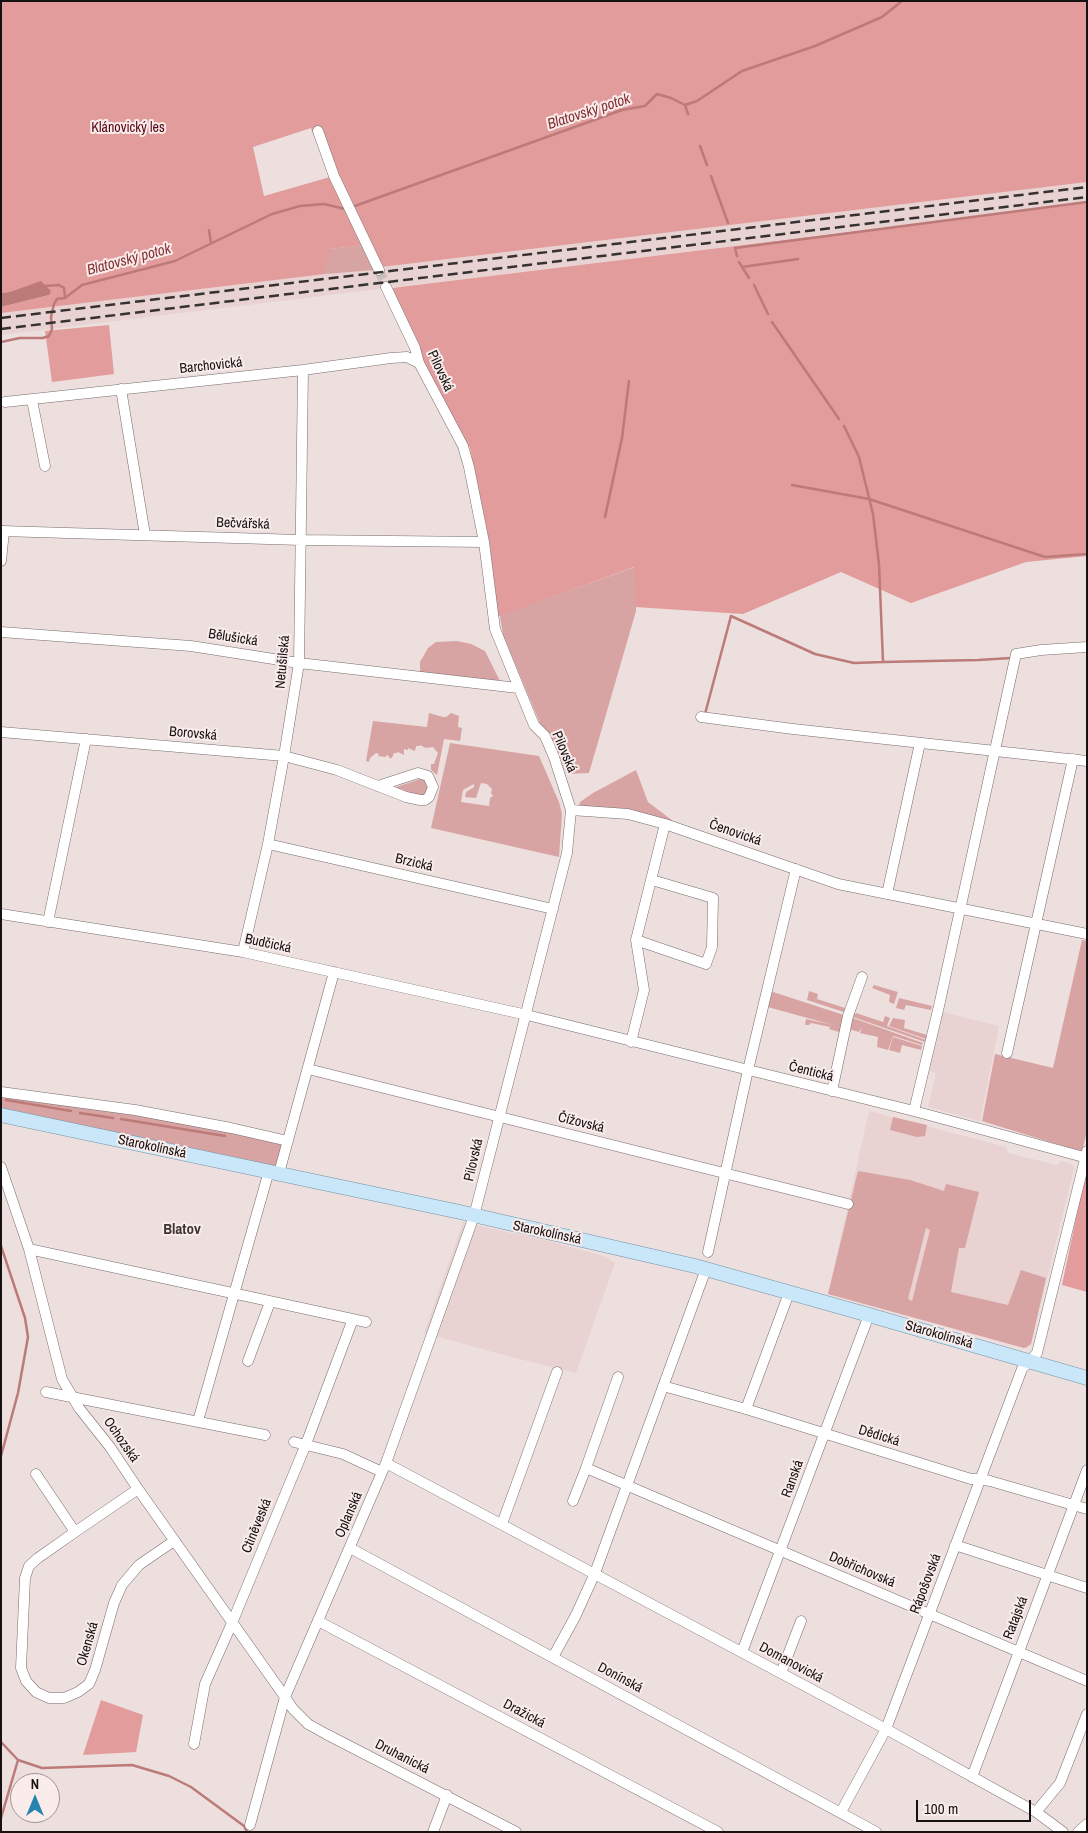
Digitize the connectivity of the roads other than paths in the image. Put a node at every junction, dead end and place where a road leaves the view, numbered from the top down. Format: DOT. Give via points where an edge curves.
graph roads {
  1 [pos="318,131"];
  2 [pos="379,270"];
  3 [pos="386,287"];
  4 [pos="418,364"];
  5 [pos="303,370"];
  6 [pos="121,389"];
  7 [pos="32,400"];
  8 [pos="5,402"];
  9 [pos="45,466"];
  10 [pos="3,531"];
  11 [pos="145,535"];
  12 [pos="301,540"];
  13 [pos="484,542"];
  14 [pos="1,561"];
  15 [pos="1,632"];
  16 [pos="1087,647"];
  17 [pos="299,662"];
  18 [pos="518,688"];
  19 [pos="701,717"];
  20 [pos="1,732"];
  21 [pos="86,739"];
  22 [pos="920,743"];
  23 [pos="994,751"];
  24 [pos="284,756"];
  25 [pos="1073,759"];
  26 [pos="1087,761"];
  27 [pos="378,786"];
  28 [pos="571,810"];
  29 [pos="665,824"];
  30 [pos="268,844"];
  31 [pos="796,869"];
  32 [pos="652,880"];
  33 [pos="887,894"];
  34 [pos="553,909"];
  35 [pos="960,909"];
  36 [pos="1,914"];
  37 [pos="48,922"];
  38 [pos="1035,924"];
  39 [pos="1087,934"];
  40 [pos="636,940"];
  41 [pos="243,952"];
  42 [pos="334,972"];
  43 [pos="862,977"];
  44 [pos="527,1016"];
  45 [pos="631,1042"];
  46 [pos="1007,1053"];
  47 [pos="308,1069"];
  48 [pos="748,1070"];
  49 [pos="832,1091"];
  50 [pos="1,1092"];
  51 [pos="914,1112"];
  52 [pos="1,1114"];
  53 [pos="498,1117"];
  54 [pos="288,1141"];
  55 [pos="1086,1155"];
  56 [pos="1,1167"];
  57 [pos="274,1172"];
  58 [pos="725,1173"];
  59 [pos="848,1204"];
  60 [pos="474,1216"];
  61 [pos="29,1249"];
  62 [pos="708,1252"];
  63 [pos="706,1269"];
  64 [pos="789,1293"];
  65 [pos="234,1294"];
  66 [pos="270,1302"];
  67 [pos="869,1315"];
  68 [pos="353,1319"];
  69 [pos="366,1322"];
  70 [pos="248,1361"];
  71 [pos="1029,1361"];
  72 [pos="557,1372"];
  73 [pos="618,1377"];
  74 [pos="1087,1378"];
  75 [pos="663,1386"];
  76 [pos="46,1392"];
  77 [pos="73,1397"];
  78 [pos="746,1409"];
  79 [pos="198,1421"];
  80 [pos="824,1434"];
  81 [pos="265,1435"];
  82 [pos="294,1442"];
  83 [pos="306,1444"];
  84 [pos="384,1468"];
  85 [pos="586,1468"];
  86 [pos="1087,1470"];
  87 [pos="36,1474"];
  88 [pos="980,1479"];
  89 [pos="626,1484"];
  90 [pos="138,1489"];
  91 [pos="573,1501"];
  92 [pos="1073,1506"];
  93 [pos="1087,1509"];
  94 [pos="502,1524"];
  95 [pos="75,1532"];
  96 [pos="174,1541"];
  97 [pos="956,1545"];
  98 [pos="350,1548"];
  99 [pos="781,1550"];
  100 [pos="595,1573"];
  101 [pos="1047,1574"];
  102 [pos="1087,1588"];
  103 [pos="930,1614"];
  104 [pos="318,1621"];
  105 [pos="800,1621"];
  106 [pos="232,1623"];
  107 [pos="742,1652"];
  108 [pos="1018,1652"];
  109 [pos="552,1657"];
  110 [pos="781,1673"];
  111 [pos="1087,1681"];
  112 [pos="286,1696"];
  113 [pos="1087,1714"];
  114 [pos="886,1729"];
  115 [pos="194,1744"];
  116 [pos="972,1777"];
  117 [pos="447,1795"];
  118 [pos="841,1812"];
  119 [pos="1036,1812"];
  120 [pos="1087,1824"];
  121 [pos="250,1825"];
  122 [pos="433,1832"];
  123 [pos="516,1832"];
  124 [pos="718,1832"];
  125 [pos="876,1832"];
  126 [pos="1063,1832"];
  127 [pos="1078,1832"];
  1 -- 2 [label="street" via="334,176"];
  3 -- 4 [label="street, Pilovská" via="415,348"];
  4 -- 5 [label="street, Barchovická" via="407,357"];
  4 -- 13 [label="street, Pilovská" via="463,446"];
  5 -- 6 [label="street, Barchovická"];
  5 -- 12 [label="street, Netušilská"];
  6 -- 7 [label="street, Barchovická"];
  6 -- 11 [label="street"];
  7 -- 8 [label="street, Barchovická"];
  7 -- 9 [label="street"];
  10 -- 11 [label="street, Bečvářská"];
  10 -- 14 [label="street"];
  11 -- 12 [label="street, Bečvářská"];
  12 -- 13 [label="street, Bečvářská"];
  12 -- 17 [label="street, Netušilská"];
  13 -- 18 [label="street, Pilovská" via="496,629"];
  15 -- 17 [label="street, Bělušická" via="191,646"];
  16 -- 23 [label="street" via="1023,652 1015,658"];
  17 -- 18 [label="street, Bělušická"];
  17 -- 24 [label="street, Netušilská"];
  18 -- 28 [label="street, Pilovská" via="534,725 545,736"];
  19 -- 22 [label="street"];
  20 -- 21 [label="street, Borovská"];
  21 -- 24 [label="street, Borovská"];
  21 -- 37 [label="street"];
  22 -- 23 [label="street"];
  22 -- 33 [label="street"];
  23 -- 25 [label="street"];
  23 -- 35 [label="street"];
  24 -- 27 [label="street, Borovská" via="337,770"];
  24 -- 30 [label="street, Netušilská"];
  25 -- 26 [label="street"];
  25 -- 38 [label="street"];
  27 -- 27 [label="street, Borovská" via="420,800 425,800 433,787 428,776 418,773"];
  28 -- 29 [label="street, Čenovická" via="628,814"];
  28 -- 34 [label="street, Pilovská" via="567,852"];
  29 -- 31 [label="street, Čenovická"];
  29 -- 32 [label="street"];
  30 -- 34 [label="street, Brzická"];
  30 -- 41 [label="street, Netušilská"];
  31 -- 33 [label="street, Čenovická" via="838,884"];
  31 -- 48 [label="street"];
  32 -- 40 [label="street"];
  32 -- 40 [label="street" via="713,898 712,947 706,964"];
  33 -- 35 [label="street, Čenovická"];
  34 -- 44 [label="street, Pilovská"];
  35 -- 38 [label="street, Čenovická"];
  35 -- 51 [label="street"];
  36 -- 37 [label="street, Budčická"];
  37 -- 41 [label="street, Budčická"];
  38 -- 39 [label="street, Čenovická"];
  38 -- 46 [label="street"];
  40 -- 45 [label="street" via="644,990"];
  41 -- 42 [label="street, Budčická"];
  42 -- 44 [label="street, Budčická"];
  42 -- 47 [label="street"];
  43 -- 49 [label="street" via="848,1016"];
  44 -- 45 [label="street, Čentická"];
  44 -- 53 [label="street, Pilovská"];
  45 -- 48 [label="street, Čentická"];
  47 -- 53 [label="street, Čížovská"];
  47 -- 54 [label="street"];
  48 -- 49 [label="street, Čentická"];
  48 -- 58 [label="street"];
  49 -- 51 [label="street, Čentická"];
  50 -- 54 [label="street" via="135,1110"];
  51 -- 55 [label="street, Čentická"];
  52 -- 57 [label="main road, Starokolínská"];
  53 -- 58 [label="street, Čížovská"];
  53 -- 60 [label="street, Pilovská"];
  54 -- 57 [label="street"];
  55 -- 71 [label="street, Rápošovská" via="1037,1353"];
  56 -- 61 [label="street, Ochozská"];
  57 -- 60 [label="main road, Starokolínská"];
  57 -- 65 [label="street"];
  58 -- 59 [label="street, Čížovská"];
  58 -- 62 [label="street"];
  60 -- 63 [label="main road, Starokolínská"];
  60 -- 84 [label="street, Oplanská"];
  61 -- 65 [label="street"];
  61 -- 77 [label="street, Ochozská" via="55,1356 62,1379"];
  63 -- 64 [label="main road, Starokolínská"];
  63 -- 75 [label="street"];
  64 -- 67 [label="main road, Starokolínská"];
  64 -- 78 [label="street"];
  65 -- 66 [label="street"];
  65 -- 79 [label="street"];
  66 -- 68 [label="street"];
  66 -- 70 [label="street"];
  67 -- 71 [label="main road, Starokolínská"];
  67 -- 80 [label="street, Ranská"];
  68 -- 69 [label="street"];
  68 -- 83 [label="street, Ctiněveská"];
  71 -- 74 [label="main road, Starokolínská"];
  71 -- 88 [label="street, Rápošovská" via="1022,1369"];
  72 -- 94 [label="street"];
  73 -- 85 [label="street"];
  75 -- 78 [label="street, Dědická"];
  75 -- 89 [label="street"];
  76 -- 77 [label="street"];
  77 -- 79 [label="street"];
  77 -- 90 [label="street, Ochozská"];
  78 -- 80 [label="street, Dědická"];
  79 -- 81 [label="street"];
  80 -- 88 [label="street, Dědická"];
  80 -- 99 [label="street, Ranská"];
  82 -- 83 [label="street, Domanovická"];
  83 -- 84 [label="street, Domanovická"];
  83 -- 106 [label="street, Ctiněveská"];
  84 -- 94 [label="street, Domanovická"];
  84 -- 98 [label="street, Oplanská"];
  85 -- 89 [label="street, Dobřichovská"];
  85 -- 91 [label="street"];
  86 -- 92 [label="street, Ratajská"];
  87 -- 95 [label="street"];
  88 -- 92 [label="street, Dědická"];
  88 -- 97 [label="street, Rápošovská"];
  89 -- 99 [label="street, Dobřichovská"];
  89 -- 100 [label="street"];
  90 -- 95 [label="street, Okenská"];
  90 -- 96 [label="street, Ochozská"];
  92 -- 93 [label="street, Dědická"];
  92 -- 101 [label="street, Ratajská"];
  94 -- 100 [label="street, Domanovická"];
  95 -- 96 [label="street, Okenská" via="29,1566 25,1578 20,1668 36,1692 49,1698 64,1698 88,1684 122,1585 139,1566"];
  96 -- 106 [label="street, Ochozská"];
  97 -- 101 [label="street"];
  97 -- 103 [label="street, Rápošovská"];
  98 -- 104 [label="street, Oplanská"];
  98 -- 109 [label="street, Donínská"];
  99 -- 103 [label="street, Dobřichovská"];
  99 -- 107 [label="street, Ranská"];
  100 -- 107 [label="street, Domanovická"];
  100 -- 109 [label="street" via="576,1616"];
  101 -- 102 [label="street"];
  101 -- 108 [label="street, Ratajská"];
  103 -- 108 [label="street, Dobřichovská"];
  103 -- 114 [label="street, Rápošovská"];
  104 -- 112 [label="street, Oplanská"];
  104 -- 124 [label="street, Dražická"];
  105 -- 110 [label="street"];
  106 -- 112 [label="street, Ochozská"];
  106 -- 115 [label="street, Ctiněveská" via="205,1684"];
  107 -- 110 [label="street, Domanovická"];
  108 -- 111 [label="street, Dobřichovská"];
  108 -- 116 [label="street, Ratajská"];
  109 -- 118 [label="street, Donínská"];
  110 -- 114 [label="street, Domanovická"];
  112 -- 117 [label="street, Druhanická" via="293,1709 308,1724"];
  112 -- 121 [label="street, Oplanská"];
  113 -- 119 [label="street" via="1060,1783"];
  114 -- 116 [label="street, Domanovická"];
  114 -- 118 [label="street, Rápošovská"];
  116 -- 119 [label="street, Domanovická"];
  117 -- 122 [label="street"];
  117 -- 123 [label="street, Druhanická"];
  118 -- 125 [label="street, Donínská"];
  119 -- 126 [label="street, Domanovická"];
  120 -- 127 [label="street"];
}
